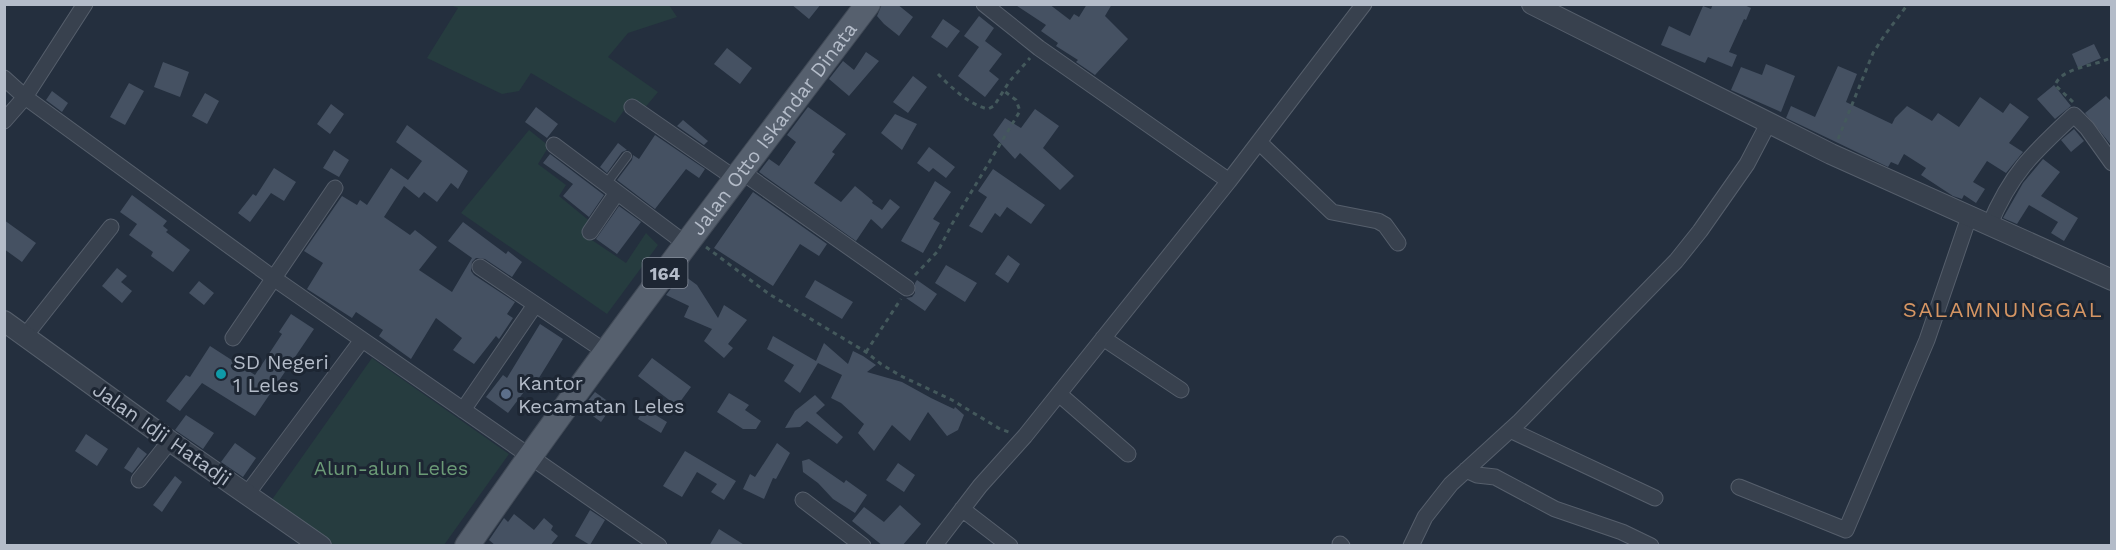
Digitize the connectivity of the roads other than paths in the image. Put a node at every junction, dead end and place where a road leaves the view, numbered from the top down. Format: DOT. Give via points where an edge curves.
graph roads {
  1 [pos="85,4"];
  2 [pos="868,4"];
  3 [pos="984,4"];
  4 [pos="1364,4"];
  5 [pos="1532,4"];
  6 [pos="4,78"];
  7 [pos="25,97"];
  8 [pos="632,108"];
  9 [pos="4,121"];
  10 [pos="1768,124"];
  11 [pos="1259,142"];
  12 [pos="554,145"];
  13 [pos="627,156"];
  14 [pos="2112,163"];
  15 [pos="739,175"];
  16 [pos="1229,181"];
  17 [pos="335,188"];
  18 [pos="611,190"];
  19 [pos="1969,217"];
  20 [pos="1989,226"];
  21 [pos="111,227"];
  22 [pos="590,232"];
  23 [pos="689,239"];
  24 [pos="1398,243"];
  25 [pos="480,267"];
  26 [pos="272,277"];
  27 [pos="2112,280"];
  28 [pos="907,288"];
  29 [pos="535,306"];
  30 [pos="4,321"];
  31 [pos="25,336"];
  32 [pos="233,338"];
  33 [pos="1103,338"];
  34 [pos="362,340"];
  35 [pos="606,352"];
  36 [pos="1181,390"];
  37 [pos="1059,394"];
  38 [pos="463,410"];
  39 [pos="1510,430"];
  40 [pos="170,441"];
  41 [pos="1128,454"];
  42 [pos="529,456"];
  43 [pos="1466,470"];
  44 [pos="139,480"];
  45 [pos="1739,488"];
  46 [pos="248,494"];
  47 [pos="1655,498"];
  48 [pos="803,500"];
  49 [pos="962,509"];
  50 [pos="476,542"];
  51 [pos="321,546"];
  52 [pos="659,546"];
  53 [pos="863,546"];
  54 [pos="934,546"];
  55 [pos="1010,546"];
  56 [pos="1411,546"];
  57 [pos="1651,546"];
  1 -- 7 [label="street"];
  2 -- 15 [label="main road, Jalan Otto Iskandar Dinata / 164"];
  3 -- 16 [label="street" via="1039,48"];
  4 -- 11 [label="street"];
  5 -- 10 [label="street"];
  6 -- 7 [label="street"];
  7 -- 9 [label="street"];
  7 -- 26 [label="street"];
  8 -- 15 [label="street"];
  10 -- 19 [label="street"];
  10 -- 39 [label="street" via="1747,164 1676,261"];
  11 -- 16 [label="street"];
  11 -- 24 [label="street" via="1332,212 1378,221"];
  12 -- 18 [label="street"];
  13 -- 18 [label="lane"];
  14 -- 20 [label="street" via="2074,115 2020,168 2000,198"];
  15 -- 23 [label="main road, Jalan Otto Iskandar Dinata / 164"];
  15 -- 28 [label="street"];
  16 -- 33 [label="street"];
  17 -- 26 [label="street"];
  18 -- 22 [label="street"];
  18 -- 23 [label="street"];
  19 -- 20 [label="street"];
  19 -- 45 [label="street" via="1927,340 1846,530"];
  20 -- 27 [label="street"];
  21 -- 31 [label="street"];
  23 -- 35 [label="main road, Jalan Otto Iskandar Dinata / 164"];
  25 -- 29 [label="street"];
  26 -- 32 [label="street"];
  26 -- 34 [label="street"];
  29 -- 35 [label="street"];
  29 -- 38 [label="street"];
  30 -- 31 [label="street, Jalan Idji Hatadji"];
  31 -- 40 [label="street, Jalan Idji Hatadji"];
  33 -- 36 [label="street"];
  33 -- 37 [label="street"];
  34 -- 38 [label="street"];
  34 -- 46 [label="street"];
  35 -- 42 [label="main road, Jalan Otto Iskandar Dinata / 164"];
  37 -- 41 [label="street"];
  37 -- 49 [label="street"];
  38 -- 42 [label="street"];
  39 -- 43 [label="street"];
  39 -- 47 [label="street"];
  40 -- 44 [label="street"];
  40 -- 46 [label="street, Jalan Idji Hatadji"];
  42 -- 50 [label="main road, Jalan Otto Iskandar Dinata / 164"];
  42 -- 52 [label="street"];
  43 -- 56 [label="street" via="1425,517"];
  43 -- 57 [label="street" via="1496,477 1555,509"];
  46 -- 51 [label="street, Jalan Idji Hatadji"];
  48 -- 53 [label="street"];
  49 -- 54 [label="street"];
  49 -- 55 [label="street"];
}
